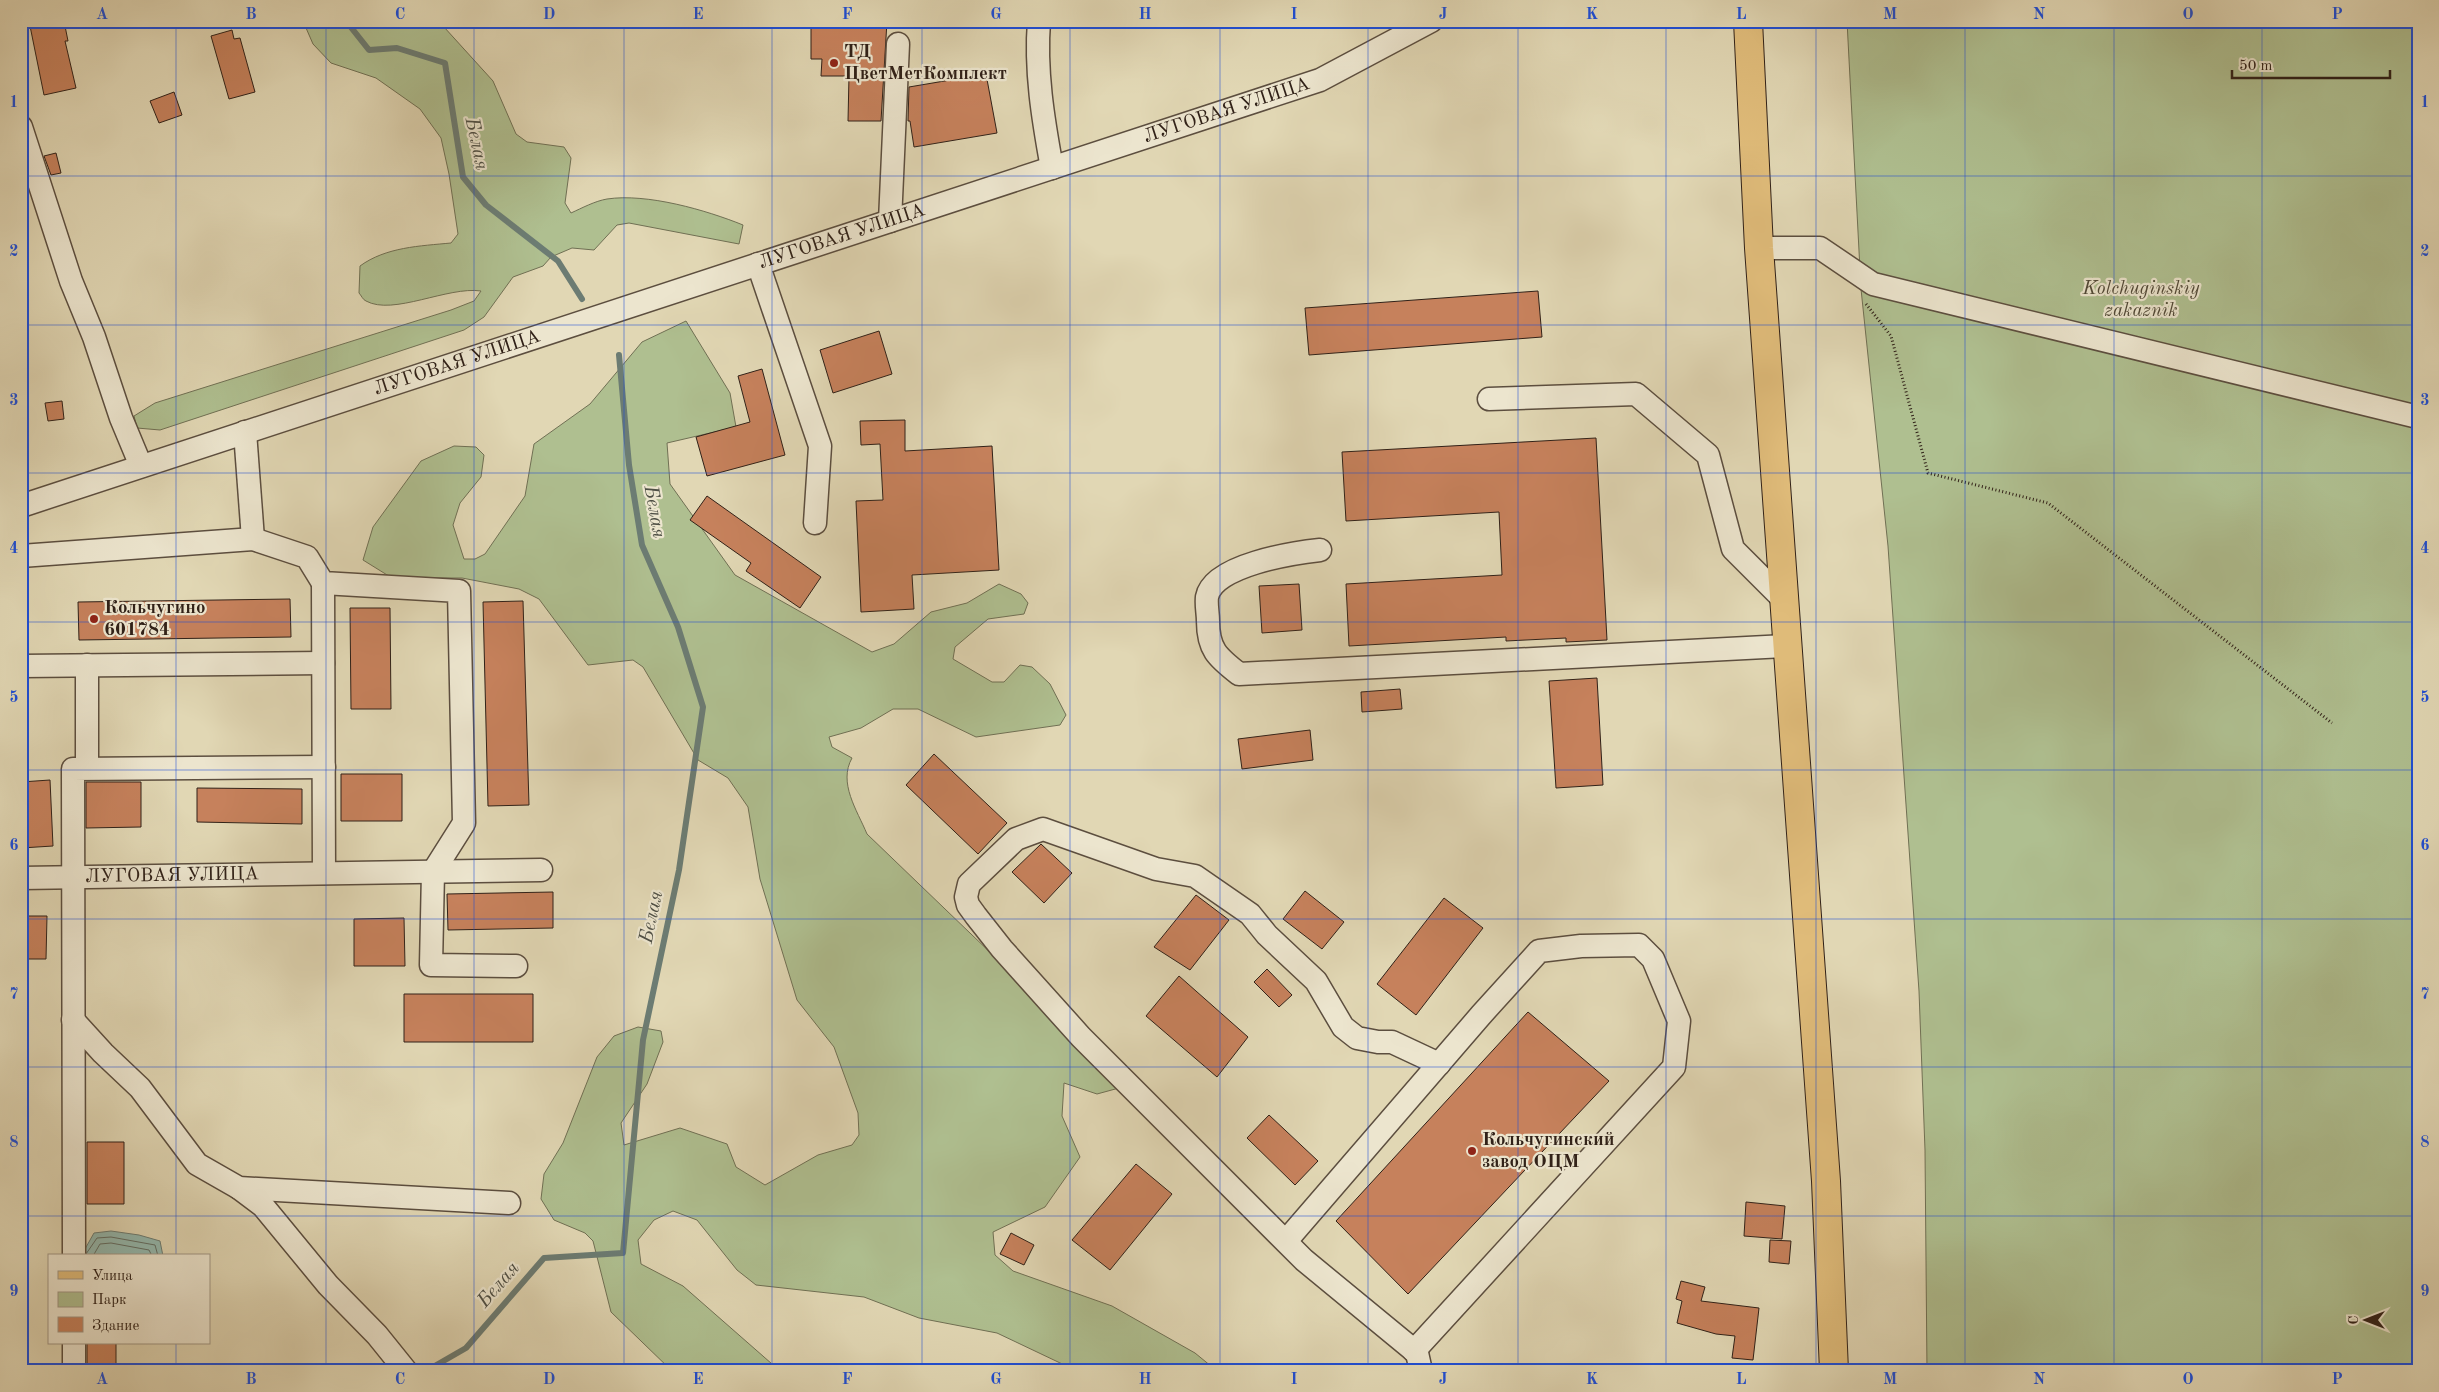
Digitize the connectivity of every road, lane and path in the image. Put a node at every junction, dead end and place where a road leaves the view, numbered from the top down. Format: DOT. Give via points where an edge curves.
graph roads {
  1 [pos="1039,21"];
  2 [pos="1430,21"];
  3 [pos="1748,21"];
  4 [pos="898,44"];
  5 [pos="21,127"];
  6 [pos="1052,168"];
  7 [pos="890,221"];
  8 [pos="1759,248"];
  9 [pos="758,264"];
  10 [pos="1862,299"];
  11 [pos="1489,399"];
  12 [pos="2418,416"];
  13 [pos="245,432"];
  14 [pos="141,466"];
  15 [pos="21,506"];
  16 [pos="815,523"];
  17 [pos="253,539"];
  18 [pos="1320,550"];
  19 [pos="21,556"];
  20 [pos="323,583"];
  21 [pos="1784,600"];
  22 [pos="1786,646"];
  23 [pos="323,663"];
  24 [pos="87,665"];
  25 [pos="21,666"];
  26 [pos="2332,723"];
  27 [pos="324,767"];
  28 [pos="80,768"];
  29 [pos="541,870"];
  30 [pos="433,872"];
  31 [pos="324,873"];
  32 [pos="74,877"];
  33 [pos="21,878"];
  34 [pos="516,966"];
  35 [pos="74,1020"];
  36 [pos="1439,1064"];
  37 [pos="240,1188"];
  38 [pos="510,1203"];
  39 [pos="1286,1241"];
  40 [pos="74,1254"];
  41 [pos="74,1344"];
  42 [pos="1417,1361"];
  43 [pos="74,1371"];
  44 [pos="406,1371"];
  45 [pos="1834,1371"];
  1 -- 6 [label="street" via="1037,44 1042,116"];
  2 -- 6 [label="street, ЛУГОВАЯ УЛИЦА" via="1320,80"];
  3 -- 8 [label="main road"];
  4 -- 7 [label="street"];
  5 -- 14 [label="street" via="71,281"];
  6 -- 7 [label="street, ЛУГОВАЯ УЛИЦА"];
  7 -- 9 [label="street, ЛУГОВАЯ УЛИЦА"];
  8 -- 12 [label="street" via="1820,248 1873,284"];
  8 -- 21 [label="main road"];
  9 -- 13 [label="street, ЛУГОВАЯ УЛИЦА"];
  9 -- 16 [label="street" via="820,446"];
  10 -- 26 [label="path" via="1891,336 1928,473 2048,503"];
  11 -- 21 [label="street" via="1636,394 1708,455 1733,549"];
  13 -- 14 [label="street, ЛУГОВАЯ УЛИЦА"];
  13 -- 17 [label="street"];
  14 -- 15 [label="street, ЛУГОВАЯ УЛИЦА"];
  17 -- 19 [label="street"];
  17 -- 20 [label="street" via="307,557"];
  18 -- 22 [label="street" via="1247,565 1220,578 1208,596 1208,636 1217,656 1239,674"];
  20 -- 23 [label="street"];
  20 -- 30 [label="street" via="459,590 464,823"];
  21 -- 22 [label="main road"];
  22 -- 45 [label="main road" via="1826,1181"];
  23 -- 24 [label="street"];
  23 -- 27 [label="street"];
  24 -- 25 [label="street"];
  24 -- 28 [label="street"];
  27 -- 28 [label="street"];
  27 -- 31 [label="street"];
  28 -- 32 [label="street"];
  29 -- 30 [label="street, ЛУГОВАЯ УЛИЦА"];
  30 -- 31 [label="street, ЛУГОВАЯ УЛИЦА"];
  30 -- 34 [label="street" via="431,965"];
  31 -- 32 [label="street, ЛУГОВАЯ УЛИЦА"];
  32 -- 33 [label="street, ЛУГОВАЯ УЛИЦА"];
  32 -- 35 [label="street"];
  35 -- 37 [label="street" via="102,1053 140,1088 197,1164"];
  35 -- 40 [label="street"];
  36 -- 39 [label="street"];
  36 -- 39 [label="street" via="1392,1042 1357,1038 1343,1027 1316,981 1267,935 1250,914 1195,876 1156,869 1043,829 1016,839 969,884 968,905 1002,949 1081,1037"];
  36 -- 42 [label="street" via="1539,951 1639,945 1653,958 1679,1021 1674,1067"];
  37 -- 38 [label="street"];
  37 -- 44 [label="street" via="263,1206 328,1285 377,1335"];
  39 -- 42 [label="street"];
  41 -- 43 [label="street"];
}
